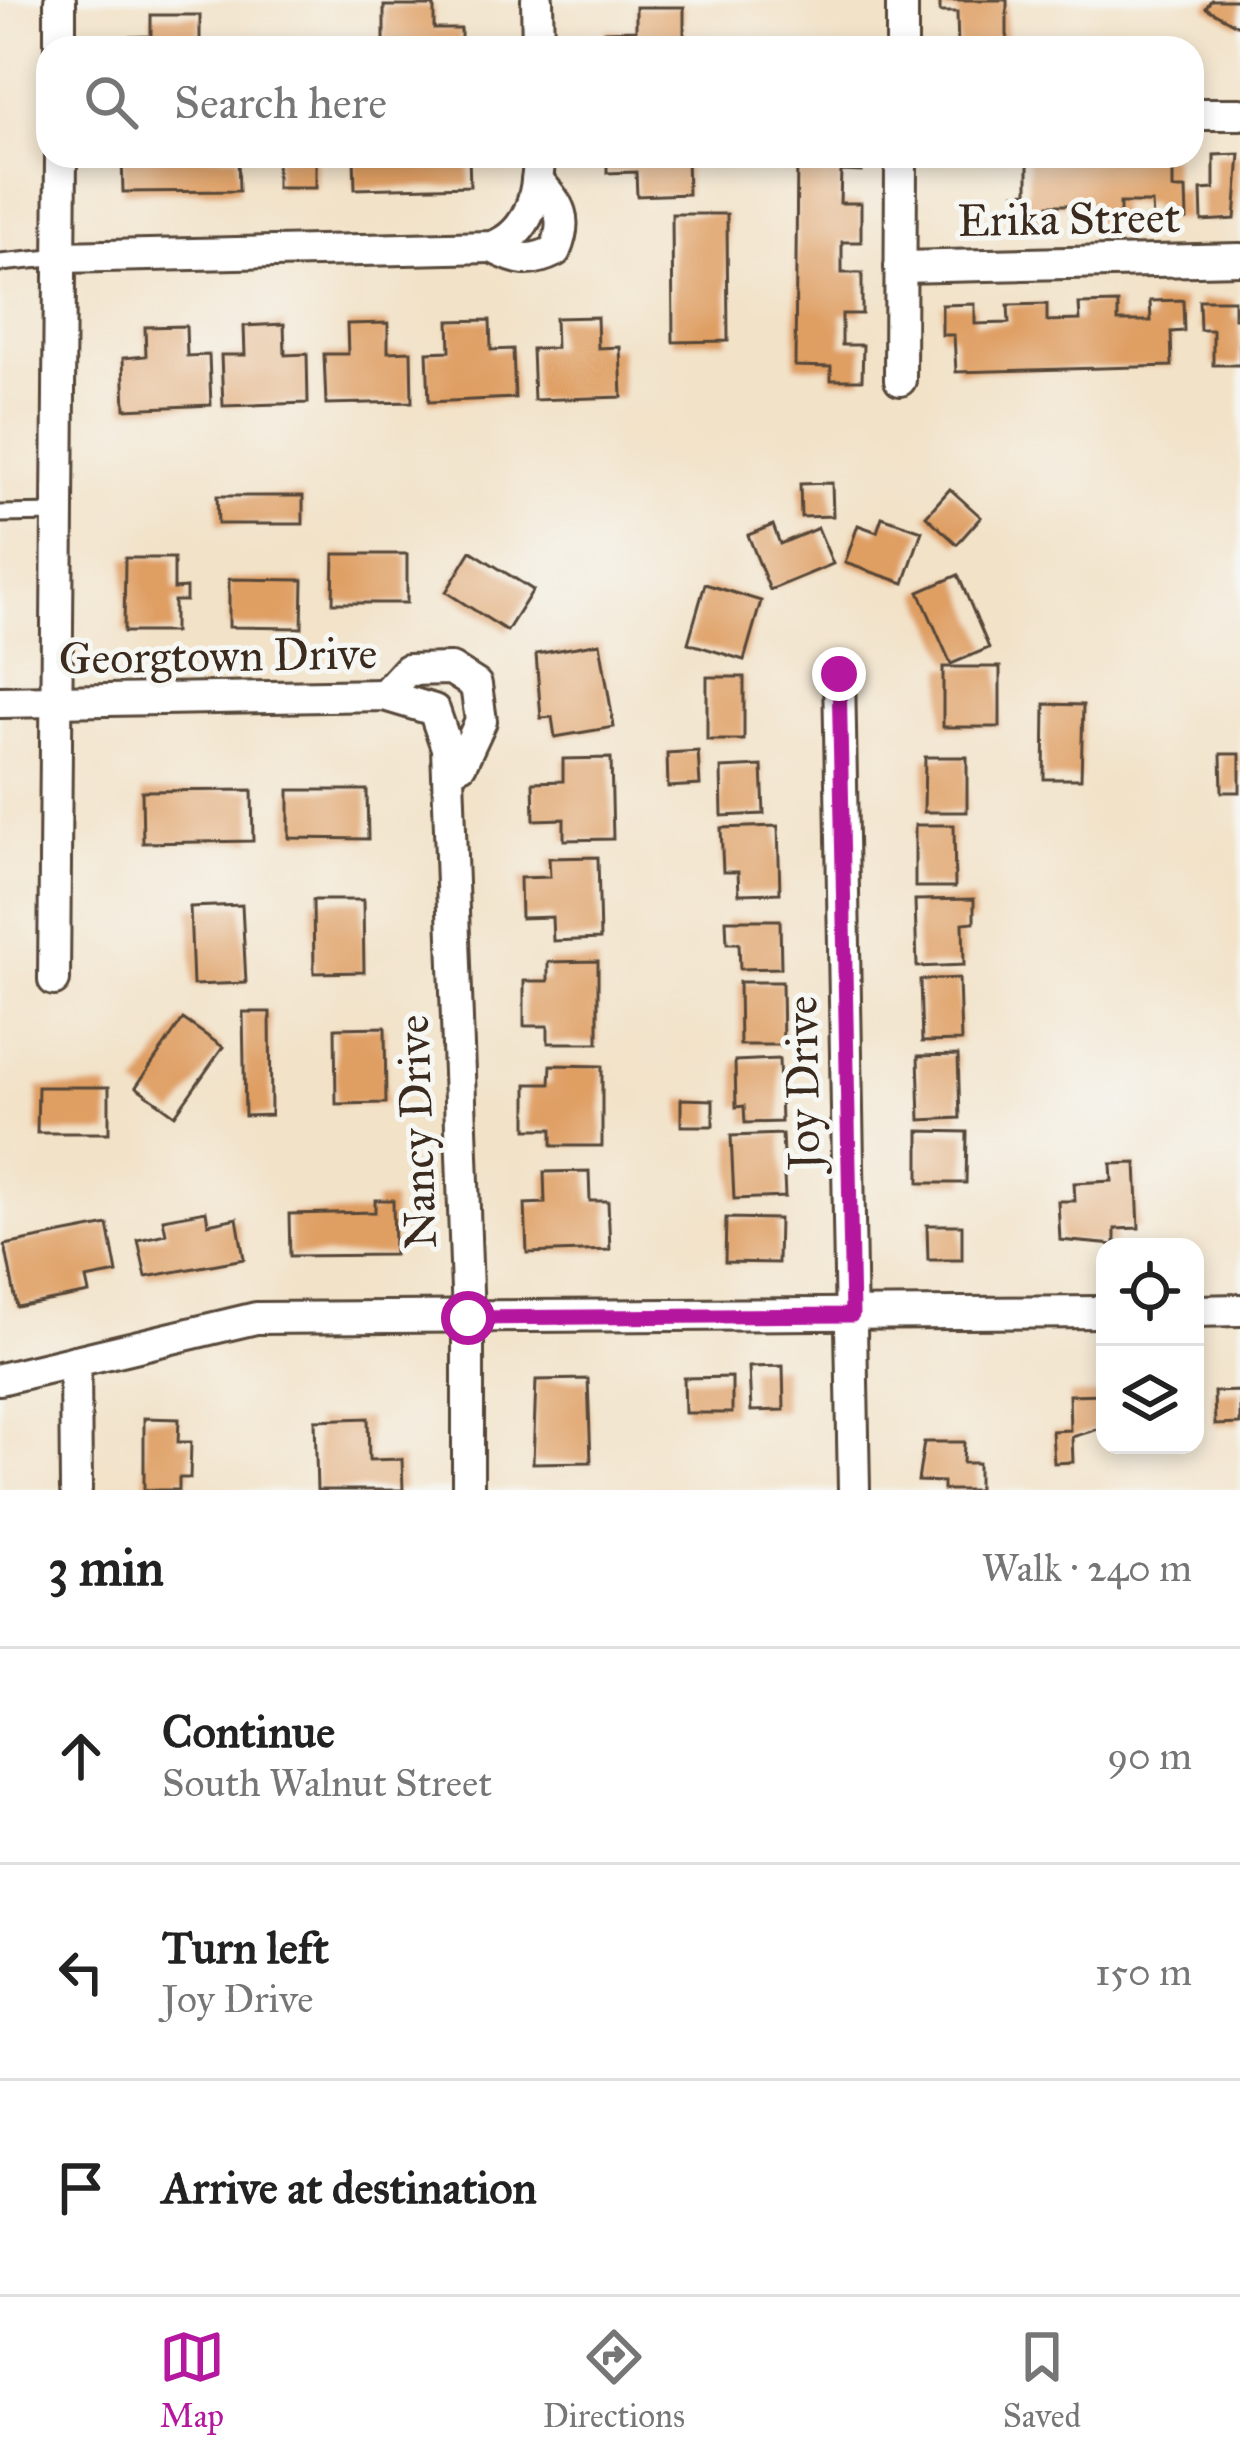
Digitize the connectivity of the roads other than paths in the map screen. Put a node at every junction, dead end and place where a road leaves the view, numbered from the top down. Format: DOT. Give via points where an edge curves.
graph roads {
  1 [pos="60,0"];
  2 [pos="537,0"];
  3 [pos="902,0"];
  4 [pos="60,36"];
  5 [pos="538,36"];
  6 [pos="902,36"];
  7 [pos="1204,114"];
  8 [pos="1240,115"];
  9 [pos="62,168"];
  10 [pos="538,168"];
  11 [pos="901,168"];
  12 [pos="492,247"];
  13 [pos="62,256"];
  14 [pos="1240,260"];
  15 [pos="0,262"];
  16 [pos="901,267"];
  17 [pos="900,380"];
  18 [pos="58,513"];
  19 [pos="0,514"];
  20 [pos="839,674"];
  21 [pos="384,695"];
  22 [pos="0,702"];
  23 [pos="55,702"];
  24 [pos="434,710"];
  25 [pos="448,770"];
  26 [pos="54,980"];
  27 [pos="1240,1310"];
  28 [pos="1204,1311"];
  29 [pos="1096,1312"];
  30 [pos="852,1315"];
  31 [pos="468,1318"];
  32 [pos="75,1361"];
  33 [pos="0,1379"];
  34 [pos="76,1490"];
  35 [pos="468,1490"];
  36 [pos="854,1490"];
  1 -- 4 [label="street"];
  2 -- 5 [label="street"];
  3 -- 6 [label="street"];
  7 -- 8 [label="street"];
  9 -- 13 [label="street"];
  10 -- 12 [label="street" via="523,226"];
  10 -- 12 [label="street" via="566,226 555,251 534,261"];
  11 -- 16 [label="street"];
  12 -- 13 [label="street"];
  13 -- 15 [label="lane"];
  13 -- 18 [label="street"];
  14 -- 16 [label="street, Erika Street"];
  16 -- 17 [label="street"];
  18 -- 19 [label="lane"];
  18 -- 23 [label="street"];
  20 -- 30 [label="street, Joy Drive"];
  21 -- 23 [label="street, Georgtown Drive"];
  21 -- 24 [label="street, Georgtown Drive"];
  21 -- 25 [label="street" via="407,670 451,669 476,686 481,721 461,764"];
  22 -- 23 [label="street, Georgtown Drive"];
  23 -- 26 [label="street"];
  24 -- 25 [label="street, Nancy Drive" via="445,729"];
  25 -- 31 [label="street, Nancy Drive"];
  27 -- 28 [label="street"];
  29 -- 30 [label="street"];
  30 -- 31 [label="street"];
  30 -- 36 [label="street, Joy Drive"];
  31 -- 32 [label="street" via="256,1318"];
  31 -- 35 [label="street, Nancy Drive"];
  32 -- 33 [label="street"];
  32 -- 34 [label="street"];
}
